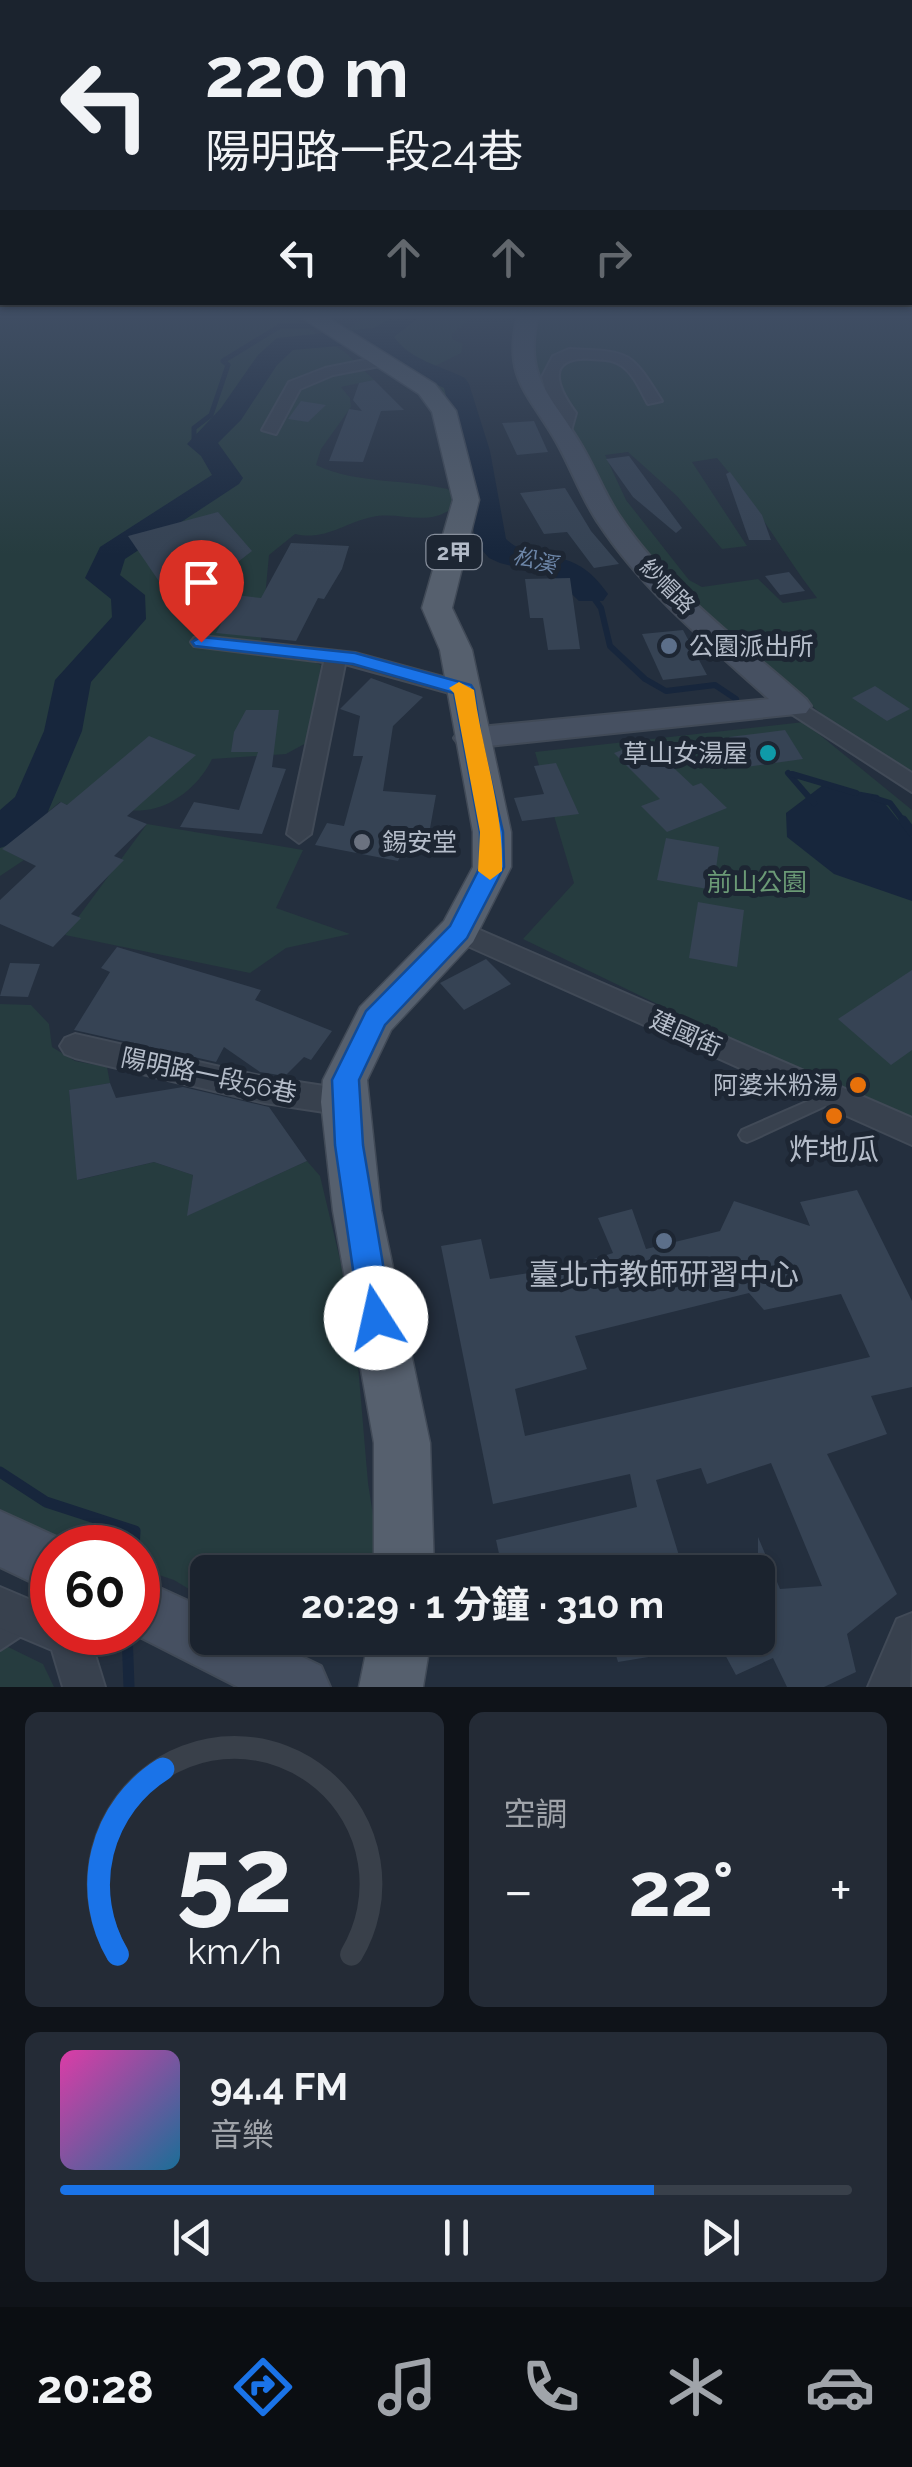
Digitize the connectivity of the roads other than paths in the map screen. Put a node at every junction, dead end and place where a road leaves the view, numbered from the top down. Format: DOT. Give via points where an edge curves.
graph roads {
  1 [pos="286,398"];
  2 [pos="438,398"];
  3 [pos="540,398"];
  4 [pos="557,398"];
  5 [pos="651,398"];
  6 [pos="654,402"];
  7 [pos="270,430"];
  8 [pos="564,434"];
  9 [pos="201,642"];
  10 [pos="336,657"];
  11 [pos="464,690"];
  12 [pos="795,706"];
  13 [pos="470,738"];
  14 [pos="912,784"];
  15 [pos="299,834"];
  16 [pos="459,932"];
  17 [pos="75,1046"];
  18 [pos="829,1098"];
  19 [pos="344,1102"];
  20 [pos="912,1132"];
  21 [pos="747,1135"];
  22 [pos="0,1538"];
  23 [pos="30,1553"];
  24 [pos="404,1555"];
  25 [pos="160,1617"];
  26 [pos="29,1625"];
  27 [pos="912,1634"];
  28 [pos="397,1655"];
  29 [pos="84,1687"];
  30 [pos="300,1687"];
  31 [pos="391,1687"];
  32 [pos="890,1687"];
  1 -- 7 [label="street"];
  2 -- 11 [label="main road, 2甲" via="466,500 437,608"];
  3 -- 8 [label="street, 紗帽路"];
  4 -- 8 [label="street" via="568,413"];
  5 -- 6 [label="street"];
  8 -- 12 [label="street, 紗帽路" via="628,546"];
  9 -- 10 [label="street"];
  10 -- 11 [label="street"];
  10 -- 15 [label="street"];
  11 -- 13 [label="main road, 2甲"];
  12 -- 13 [label="street"];
  12 -- 14 [label="street, 紗帽路"];
  13 -- 16 [label="main road, 2甲" via="492,832 492,867"];
  16 -- 18 [label="street, 建國街"];
  16 -- 19 [label="main road, 2甲" via="375,1018 346,1080"];
  17 -- 19 [label="street, 陽明路一段56巷"];
  18 -- 20 [label="street, 建國街"];
  18 -- 21 [label="lane"];
  19 -- 24 [label="main road, 2甲" via="360,1229 402,1443"];
  22 -- 23 [label="street"];
  25 -- 30 [label="street"];
  26 -- 29 [label="street" via="69,1637"];
  27 -- 32 [label="street"];
  28 -- 31 [label="main road"];
}
